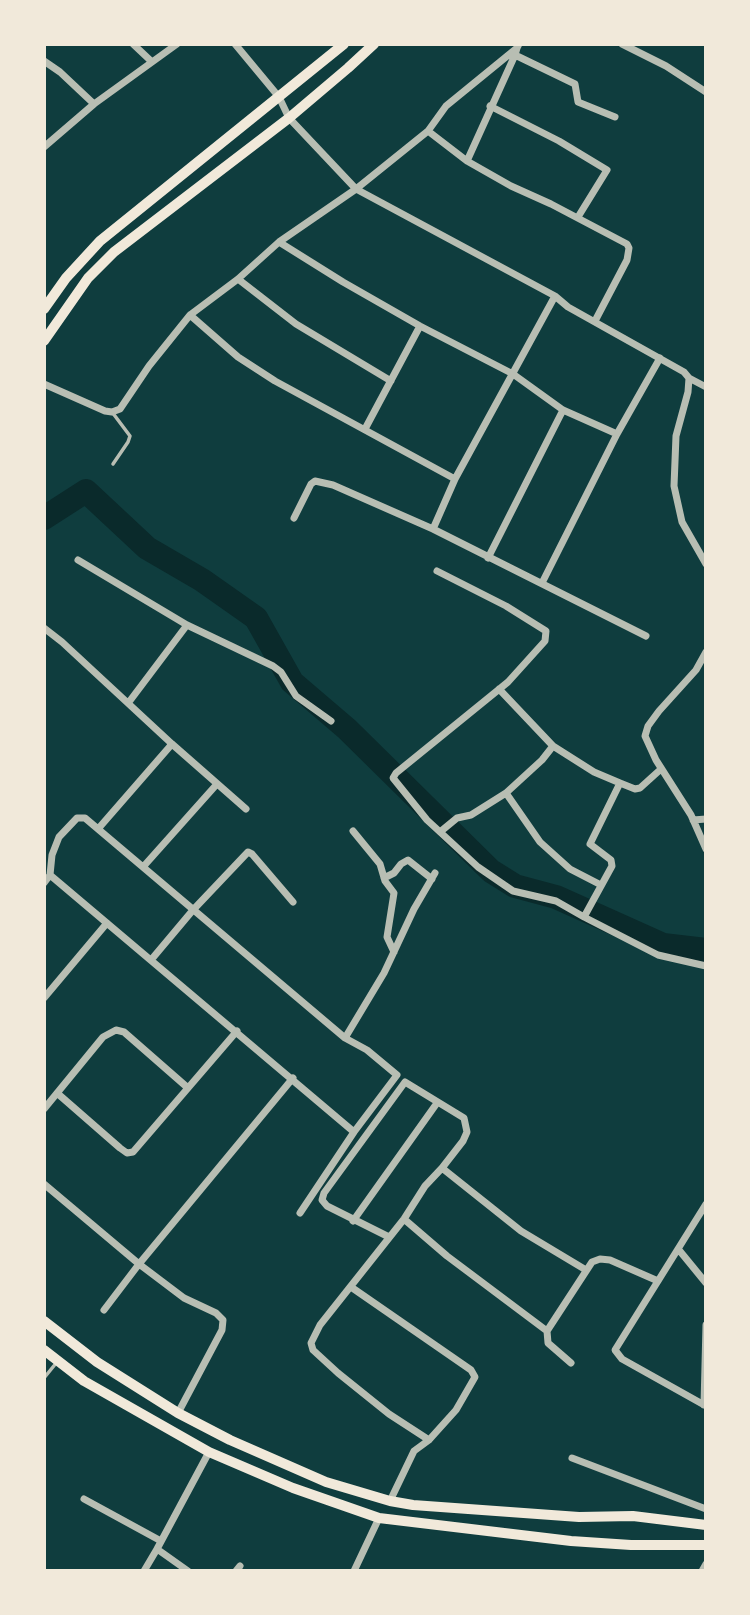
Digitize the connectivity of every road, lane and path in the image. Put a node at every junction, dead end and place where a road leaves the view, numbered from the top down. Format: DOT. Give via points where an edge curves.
graph roads {
  1 [pos="133,44"];
  2 [pos="177,44"];
  3 [pos="235,44"];
  4 [pos="344,44"];
  5 [pos="374,44"];
  6 [pos="622,44"];
  7 [pos="517,49"];
  8 [pos="44,61"];
  9 [pos="151,61"];
  10 [pos="706,92"];
  11 [pos="279,97"];
  12 [pos="94,104"];
  13 [pos="490,106"];
  14 [pos="615,117"];
  15 [pos="289,118"];
  16 [pos="428,131"];
  17 [pos="44,147"];
  18 [pos="467,161"];
  19 [pos="356,190"];
  20 [pos="578,218"];
  21 [pos="279,242"];
  22 [pos="87,256"];
  23 [pos="98,268"];
  24 [pos="238,278"];
  25 [pos="555,296"];
  26 [pos="44,309"];
  27 [pos="190,315"];
  28 [pos="595,321"];
  29 [pos="420,326"];
  30 [pos="44,341"];
  31 [pos="660,358"];
  32 [pos="513,374"];
  33 [pos="688,378"];
  34 [pos="391,381"];
  35 [pos="44,384"];
  36 [pos="706,387"];
  37 [pos="563,410"];
  38 [pos="112,412"];
  39 [pos="365,429"];
  40 [pos="617,434"];
  41 [pos="113,464"];
  42 [pos="455,479"];
  43 [pos="294,518"];
  44 [pos="433,528"];
  45 [pos="488,558"];
  46 [pos="78,560"];
  47 [pos="706,564"];
  48 [pos="437,571"];
  49 [pos="542,583"];
  50 [pos="187,625"];
  51 [pos="44,628"];
  52 [pos="646,636"];
  53 [pos="706,652"];
  54 [pos="499,689"];
  55 [pos="129,702"];
  56 [pos="331,721"];
  57 [pos="172,744"];
  58 [pos="553,746"];
  59 [pos="661,769"];
  60 [pos="620,783"];
  61 [pos="217,784"];
  62 [pos="506,793"];
  63 [pos="246,809"];
  64 [pos="706,819"];
  65 [pos="693,820"];
  66 [pos="98,829"];
  67 [pos="443,829"];
  68 [pos="353,831"];
  69 [pos="706,849"];
  70 [pos="143,867"];
  71 [pos="50,875"];
  72 [pos="384,878"];
  73 [pos="44,883"];
  74 [pos="601,885"];
  75 [pos="293,902"];
  76 [pos="193,910"];
  77 [pos="585,916"];
  78 [pos="107,923"];
  79 [pos="394,952"];
  80 [pos="151,960"];
  81 [pos="706,966"];
  82 [pos="44,998"];
  83 [pos="237,1031"];
  84 [pos="345,1038"];
  85 [pos="293,1079"];
  86 [pos="188,1088"];
  87 [pos="57,1093"];
  88 [pos="437,1103"];
  89 [pos="44,1109"];
  90 [pos="354,1132"];
  91 [pos="442,1168"];
  92 [pos="44,1184"];
  93 [pos="706,1204"];
  94 [pos="300,1213"];
  95 [pos="404,1219"];
  96 [pos="353,1221"];
  97 [pos="389,1237"];
  98 [pos="679,1250"];
  99 [pos="139,1264"];
  100 [pos="586,1270"];
  101 [pos="658,1281"];
  102 [pos="706,1283"];
  103 [pos="351,1287"];
  104 [pos="104,1310"];
  105 [pos="44,1321"];
  106 [pos="706,1325"];
  107 [pos="547,1331"];
  108 [pos="44,1350"];
  109 [pos="58,1361"];
  110 [pos="571,1363"];
  111 [pos="44,1378"];
  112 [pos="705,1405"];
  113 [pos="178,1413"];
  114 [pos="429,1440"];
  115 [pos="209,1452"];
  116 [pos="572,1458"];
  117 [pos="85,1499"];
  118 [pos="390,1501"];
  119 [pos="706,1509"];
  120 [pos="379,1518"];
  121 [pos="706,1525"];
  122 [pos="161,1541"];
  123 [pos="706,1545"];
  124 [pos="157,1549"];
  125 [pos="706,1564"];
  126 [pos="144,1571"];
  127 [pos="188,1571"];
  128 [pos="354,1571"];
  129 [pos="702,1571"];
  1 -- 9 [label="street"];
  2 -- 9 [label="street"];
  3 -- 11 [label="street"];
  4 -- 11 [label="main road"];
  5 -- 15 [label="main road"];
  6 -- 10 [label="street"];
  7 -- 13 [label="street"];
  7 -- 14 [label="street" via="575,84 578,102"];
  7 -- 16 [label="street" via="446,106"];
  8 -- 12 [label="street"];
  9 -- 12 [label="street"];
  11 -- 15 [label="street"];
  11 -- 22 [label="main road"];
  12 -- 17 [label="street"];
  13 -- 18 [label="street"];
  13 -- 20 [label="street" via="607,170"];
  15 -- 19 [label="street"];
  15 -- 23 [label="main road"];
  16 -- 18 [label="street"];
  16 -- 19 [label="street"];
  18 -- 20 [label="street"];
  19 -- 21 [label="street"];
  19 -- 25 [label="street"];
  20 -- 28 [label="street" via="629,248"];
  21 -- 24 [label="street"];
  21 -- 29 [label="street"];
  22 -- 23 [label="main road"];
  22 -- 26 [label="main road"];
  23 -- 30 [label="main road"];
  24 -- 27 [label="street"];
  24 -- 34 [label="street" via="296,324"];
  25 -- 28 [label="street"];
  25 -- 32 [label="street"];
  27 -- 38 [label="street" via="120,409"];
  27 -- 39 [label="street" via="238,357"];
  28 -- 31 [label="street"];
  29 -- 32 [label="street"];
  29 -- 34 [label="street"];
  31 -- 33 [label="street"];
  31 -- 40 [label="street"];
  32 -- 37 [label="street"];
  32 -- 42 [label="street"];
  33 -- 36 [label="street"];
  33 -- 47 [label="street" via="676,436 674,486 682,523"];
  34 -- 39 [label="street"];
  35 -- 38 [label="street"];
  37 -- 40 [label="street"];
  37 -- 45 [label="street"];
  38 -- 41 [label="lane" via="130,436"];
  39 -- 42 [label="street"];
  40 -- 49 [label="street"];
  42 -- 44 [label="street"];
  43 -- 44 [label="street" via="314,481"];
  44 -- 45 [label="street"];
  45 -- 49 [label="street"];
  46 -- 50 [label="street"];
  48 -- 54 [label="street" via="546,631 545,641"];
  49 -- 52 [label="street"];
  50 -- 55 [label="street"];
  50 -- 56 [label="street" via="274,666 296,696"];
  51 -- 55 [label="street"];
  53 -- 59 [label="street" via="648,726 645,736"];
  54 -- 58 [label="street"];
  54 -- 67 [label="street" via="394,775"];
  55 -- 57 [label="street"];
  57 -- 61 [label="street"];
  57 -- 66 [label="street"];
  58 -- 60 [label="street"];
  58 -- 62 [label="street"];
  59 -- 60 [label="street" via="640,788"];
  59 -- 65 [label="street"];
  60 -- 74 [label="street" via="590,844 611,860"];
  61 -- 63 [label="street"];
  61 -- 70 [label="street"];
  62 -- 67 [label="street"];
  62 -- 74 [label="street" via="540,842 570,869"];
  64 -- 65 [label="street"];
  65 -- 69 [label="street"];
  66 -- 70 [label="street"];
  66 -- 71 [label="street" via="85,818 77,818 59,837"];
  67 -- 77 [label="street" via="501,884 556,901"];
  68 -- 72 [label="street" via="380,864"];
  70 -- 76 [label="street"];
  71 -- 73 [label="street"];
  71 -- 78 [label="street"];
  72 -- 79 [label="street" via="394,893 387,937"];
  72 -- 79 [label="street" via="408,860 433,876"];
  74 -- 77 [label="street"];
  75 -- 76 [label="street" via="248,852"];
  76 -- 80 [label="street"];
  76 -- 84 [label="street"];
  77 -- 81 [label="street" via="658,955"];
  78 -- 80 [label="street"];
  78 -- 82 [label="street"];
  79 -- 84 [label="street"];
  80 -- 83 [label="street"];
  83 -- 85 [label="street"];
  83 -- 86 [label="street"];
  84 -- 90 [label="street" via="397,1075"];
  85 -- 90 [label="street"];
  85 -- 99 [label="street"];
  86 -- 87 [label="street" via="116,1030 103,1037"];
  86 -- 87 [label="street" via="134,1152 127,1153"];
  87 -- 89 [label="street"];
  88 -- 91 [label="street" via="464,1118 467,1132"];
  88 -- 96 [label="street"];
  88 -- 96 [label="street" via="405,1082 324,1193 322,1200 327,1206"];
  90 -- 94 [label="street"];
  91 -- 95 [label="street"];
  91 -- 100 [label="street" via="521,1231"];
  92 -- 99 [label="street"];
  93 -- 98 [label="street"];
  95 -- 97 [label="street"];
  95 -- 107 [label="street"];
  96 -- 97 [label="street"];
  97 -- 103 [label="street"];
  98 -- 101 [label="street"];
  98 -- 102 [label="street"];
  99 -- 104 [label="street"];
  99 -- 113 [label="street" via="223,1320"];
  100 -- 101 [label="street" via="592,1262 610,1260"];
  100 -- 107 [label="street"];
  101 -- 112 [label="street" via="615,1350 622,1359"];
  103 -- 114 [label="street" via="320,1325 313,1350 389,1414"];
  103 -- 114 [label="street" via="475,1377 456,1410"];
  105 -- 113 [label="main road" via="97,1362"];
  106 -- 112 [label="street"];
  107 -- 110 [label="street" via="548,1343"];
  108 -- 109 [label="main road"];
  109 -- 111 [label="lane"];
  109 -- 115 [label="main road" via="121,1404"];
  113 -- 118 [label="main road" via="326,1482"];
  114 -- 118 [label="street" via="414,1451"];
  115 -- 120 [label="main road"];
  115 -- 122 [label="street"];
  116 -- 119 [label="street"];
  117 -- 122 [label="street"];
  118 -- 120 [label="main road"];
  118 -- 121 [label="main road" via="459,1510 633,1516"];
  120 -- 123 [label="main road" via="571,1541"];
  120 -- 128 [label="street"];
  122 -- 124 [label="street"];
  124 -- 126 [label="street"];
  124 -- 127 [label="street"];
  125 -- 129 [label="street"];
}
